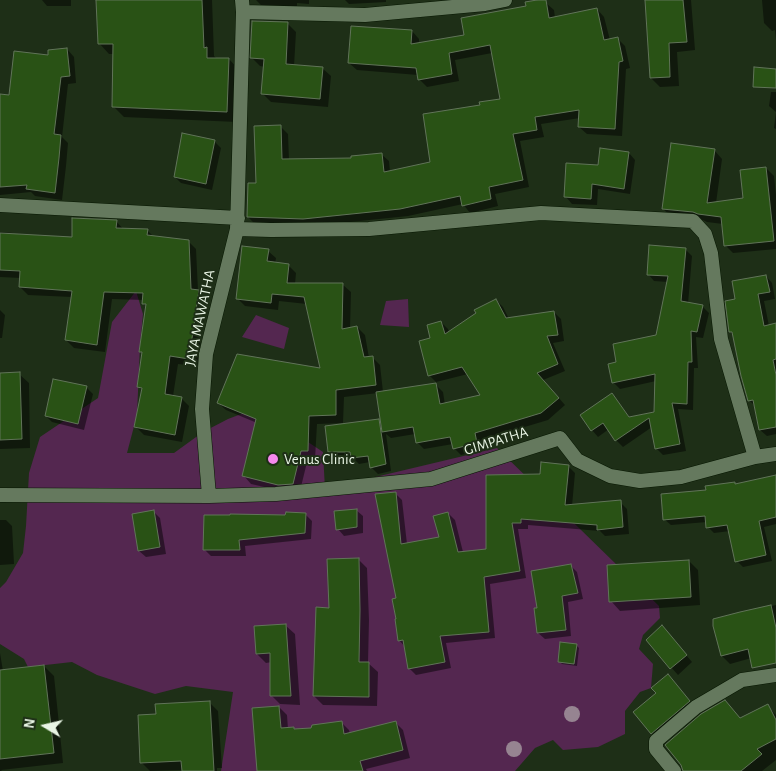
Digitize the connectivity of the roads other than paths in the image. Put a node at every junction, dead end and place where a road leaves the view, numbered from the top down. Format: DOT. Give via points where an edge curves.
graph roads {
  1 [pos="505,0"];
  2 [pos="243,6"];
  3 [pos="0,205"];
  4 [pos="237,223"];
  5 [pos="776,454"];
  6 [pos="755,457"];
  7 [pos="0,495"];
  8 [pos="209,496"];
  9 [pos="776,675"];
  10 [pos="674,771"];
  1 -- 2 [label="street" via="365,15"];
  2 -- 4 [label="street, JAYA MAWATHA"];
  3 -- 4 [label="street"];
  4 -- 6 [label="street" via="271,230 369,229 541,213 693,221 705,234 711,253 721,339"];
  4 -- 8 [label="street, JAYA MAWATHA" via="206,354 202,409"];
  5 -- 6 [label="street, GIMPATHA"];
  6 -- 8 [label="street, GIMPATHA" via="680,477 640,481 610,476 577,460 560,438 431,479 276,494"];
  7 -- 8 [label="street"];
  9 -- 10 [label="street" via="742,680 696,707 656,741 656,748"];
}
